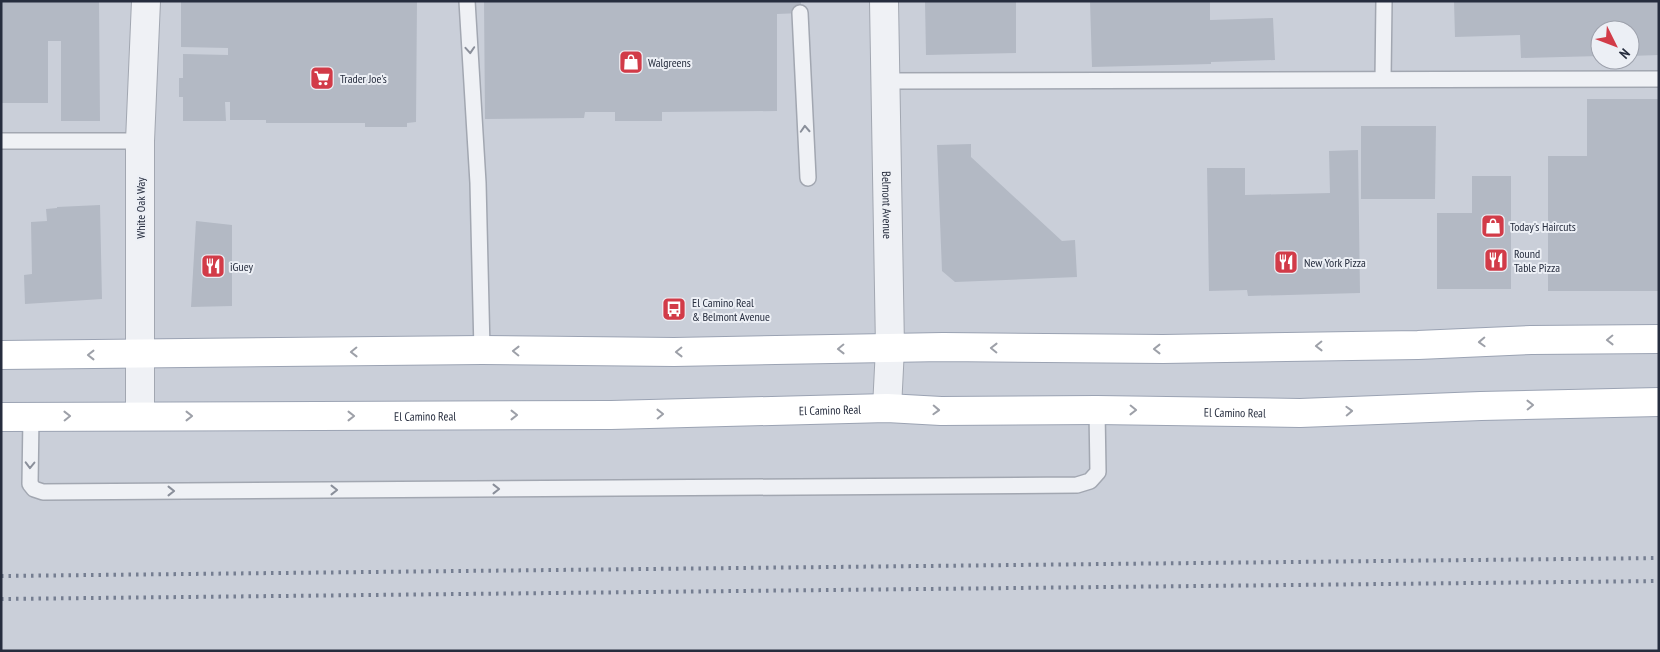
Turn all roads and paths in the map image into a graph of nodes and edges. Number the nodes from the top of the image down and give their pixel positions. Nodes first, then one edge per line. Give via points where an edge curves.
1 (146, 1) edge
2 (467, 1) edge
3 (884, 1) edge
4 (1384, 1) edge
5 (800, 13) dead end
6 (1383, 79) junction
7 (1659, 79) edge
8 (886, 81) junction
9 (140, 141) junction
10 (1, 142) edge
11 (808, 178) dead end
12 (1659, 339) edge
13 (890, 348) junction
14 (482, 350) junction
15 (140, 354) junction
16 (1, 355) edge
17 (1659, 402) edge
18 (887, 408) junction
19 (1097, 410) junction
20 (140, 416) junction
21 (1, 417) edge
22 (31, 417) junction

1 - 9 street, White Oak Way
2 -> 14 lane via 478,183
3 - 8 street, Belmont Avenue
4 - 6 lane
11 -> 5 lane
6 - 7 lane
6 - 8 lane
8 - 13 street, Belmont Avenue
9 - 10 lane
9 - 15 street, White Oak Way
12 -> 13 main road via 1163,350
13 -> 14 main road via 674,352
13 - 18 street, Belmont Avenue
14 -> 15 main road
15 -> 16 main road
15 - 20 street, White Oak Way
19 -> 17 main road, El Camino Real via 1300,413
18 -> 19 main road, El Camino Real
20 -> 18 main road, El Camino Real via 611,415
22 -> 19 lane via 30,484 34,489 53,492 1077,484 1090,481 1098,472
22 -> 20 main road, El Camino Real
21 - 22 main road, El Camino Real

